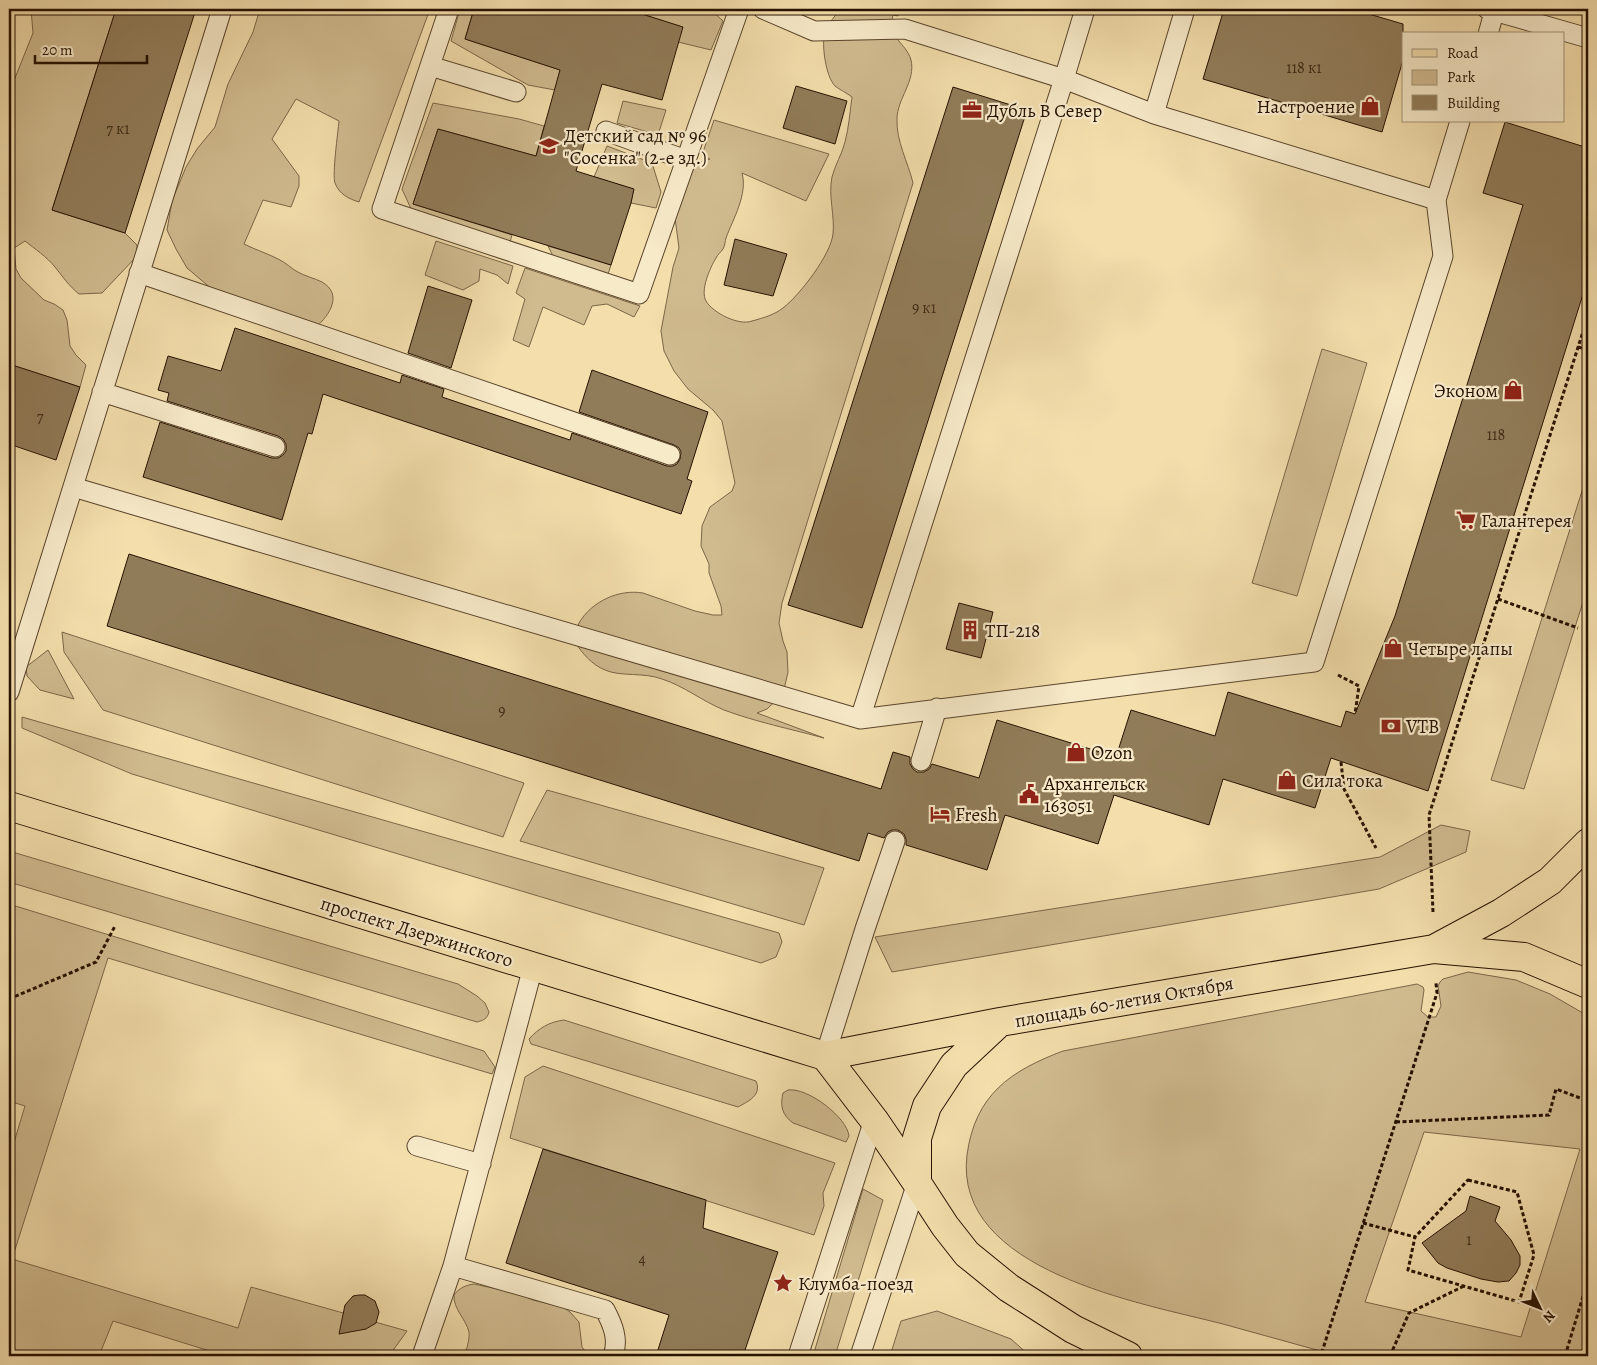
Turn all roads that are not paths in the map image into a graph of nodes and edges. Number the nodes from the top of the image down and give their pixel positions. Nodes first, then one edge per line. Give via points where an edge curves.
1 (222, 9) edge
2 (449, 9) edge
3 (739, 9) edge
4 (763, 9) edge
5 (1085, 9) edge
6 (1185, 9) edge
7 (1492, 10) edge
8 (1488, 32) edge
9 (1588, 38) edge
10 (430, 66) junction
11 (1064, 80) junction
12 (516, 92) dead end
13 (1154, 114) junction
14 (1460, 122) edge
15 (606, 131) dead end
16 (686, 160) junction
17 (1436, 200) junction
18 (139, 273) junction
19 (102, 392) junction
20 (275, 447) dead end
21 (670, 455) dead end
22 (73, 487) junction
23 (9, 692) edge
24 (937, 708) junction
25 (860, 719) junction
26 (921, 760) dead end
27 (9, 806) edge
28 (895, 841) dead end
29 (1588, 843) edge
30 (1434, 949) junction
31 (534, 967) junction
32 (1588, 984) edge
33 (1000, 1022) junction
34 (825, 1056) junction
35 (874, 1120) junction
36 (417, 1146) dead end
37 (481, 1164) junction
38 (917, 1183) junction
39 (453, 1266) junction
40 (422, 1356) edge
41 (613, 1356) edge
42 (798, 1356) edge
43 (860, 1356) edge
44 (1128, 1356) edge

1 - 18 lane
2 - 10 lane
3 - 16 lane
4 - 11 lane via 814,31 905,29
5 - 11 lane
6 - 13 lane
7 - 8 lane
7 - 9 lane
10 - 12 lane
10 - 16 lane via 382,209 639,294
11 - 13 lane
11 - 25 lane
13 - 17 lane
14 - 17 lane
15 - 16 lane
17 - 24 lane via 1443,256 1314,662
18 - 19 lane
18 - 21 lane
19 - 20 lane
19 - 22 lane
22 - 23 lane
22 - 25 lane
24 - 25 lane
24 - 26 lane
27 - 31 main road, проспект Дзержинского
28 - 34 lane
29 - 30 main road via 1550,881 1501,913
30 - 32 main road, площадь 60-летия Октября via 1524,957
30 - 33 main road, площадь 60-летия Октября
31 - 34 main road, проспект Дзержинского
31 - 37 lane
33 - 34 main road
33 - 38 main road, площадь 60-летия Октября via 954,1064 927,1106 917,1138
34 - 35 main road
35 - 38 main road
35 - 42 lane
36 - 37 lane
37 - 39 lane
38 - 43 lane
38 - 44 main road via 945,1226 974,1260 1009,1288 1073,1329
39 - 40 lane
39 - 41 lane via 605,1310 617,1346

